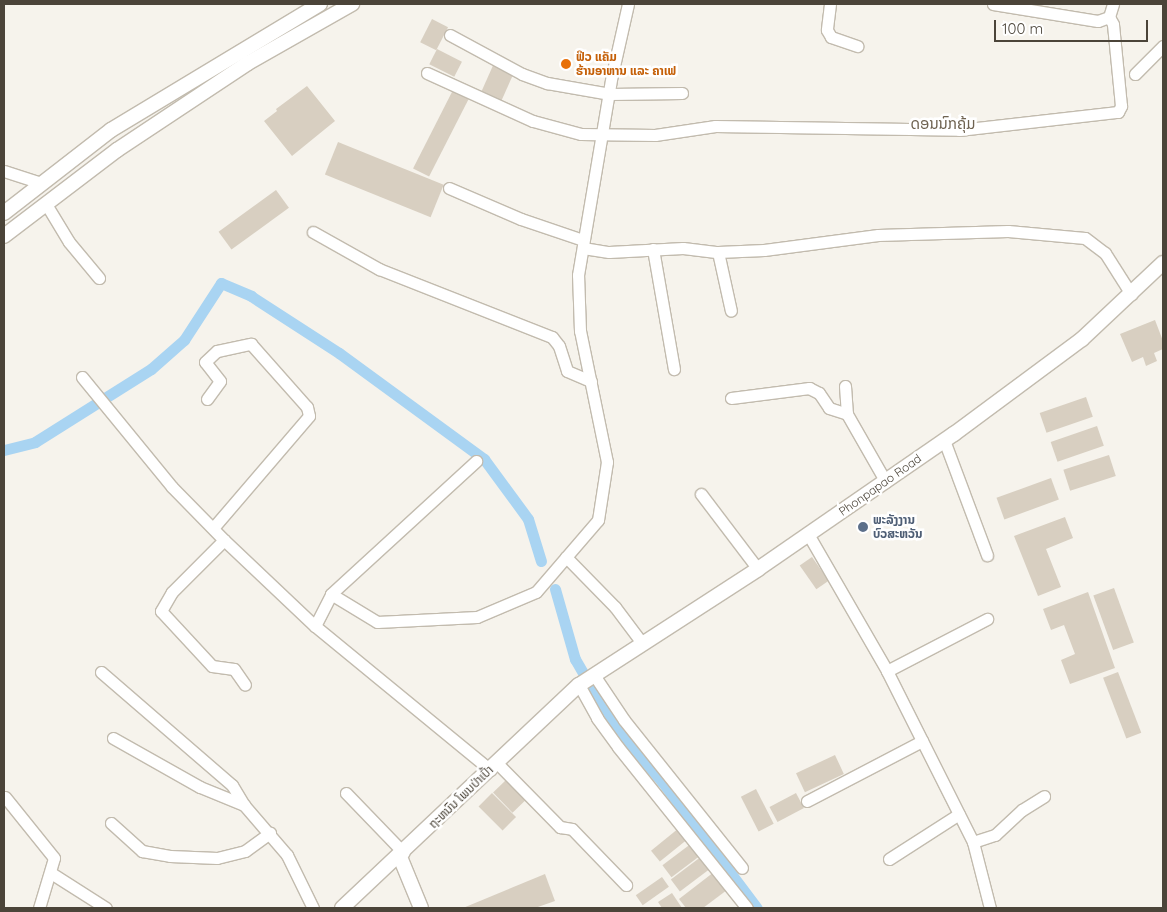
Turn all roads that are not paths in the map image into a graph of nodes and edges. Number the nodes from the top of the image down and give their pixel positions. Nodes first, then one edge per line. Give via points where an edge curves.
1 (320, 4) edge
2 (352, 4) edge
3 (628, 4) edge
4 (830, 4) edge
5 (993, 4) edge
6 (1113, 4) edge
7 (1109, 17) junction
8 (450, 34) dead end
9 (857, 46) dead end
10 (1163, 46) edge
11 (427, 73) dead end
12 (1135, 74) dead end
13 (682, 93) dead end
14 (610, 94) junction
15 (601, 134) junction
16 (4, 171) edge
17 (41, 184) junction
18 (449, 188) dead end
19 (46, 204) junction
20 (4, 213) edge
21 (313, 232) dead end
22 (4, 236) edge
23 (583, 244) junction
24 (653, 249) junction
25 (718, 252) junction
26 (1163, 263) edge
27 (99, 278) dead end
28 (1131, 294) junction
29 (731, 311) dead end
30 (674, 369) dead end
31 (82, 377) dead end
32 (591, 381) junction
33 (845, 386) dead end
34 (731, 398) dead end
35 (207, 399) dead end
36 (847, 414) junction
37 (944, 440) junction
38 (476, 461) dead end
39 (886, 482) junction
40 (701, 494) dead end
41 (214, 527) junction
42 (808, 534) junction
43 (224, 540) junction
44 (987, 555) dead end
45 (566, 557) junction
46 (758, 569) junction
47 (331, 594) junction
48 (987, 620) dead end
49 (315, 626) junction
50 (642, 643) junction
51 (887, 671) junction
52 (101, 672) dead end
53 (593, 676) junction
54 (246, 684) dead end
55 (579, 685) junction
56 (113, 738) dead end
57 (922, 742) junction
58 (493, 767) junction
59 (346, 793) dead end
60 (1044, 796) dead end
61 (5, 797) edge
62 (807, 801) dead end
63 (244, 805) junction
64 (959, 814) junction
65 (111, 823) dead end
66 (270, 833) junction
67 (973, 842) junction
68 (402, 855) junction
69 (889, 859) dead end
70 (742, 868) dead end
71 (51, 873) junction
72 (626, 885) dead end
73 (38, 908) edge
74 (106, 908) edge
75 (313, 908) edge
76 (342, 908) edge
77 (421, 908) edge
78 (747, 908) edge
79 (990, 908) edge

1 - 17 street via 111,130
2 - 19 street via 248,63 117,150
3 - 14 street
4 - 9 street via 828,30 831,37
5 - 7 street via 1098,21
6 - 7 street
7 - 15 street via 1113,24 1121,106 1118,112 959,130 715,126 655,135
8 - 14 street via 546,84
10 - 12 street
11 - 15 street via 533,122 581,134
13 - 14 street
14 - 15 street
15 - 23 street
16 - 17 street
17 - 20 street
18 - 23 street
19 - 22 street
19 - 27 street via 69,242
21 - 32 street via 379,269 552,337 559,346 568,371
23 - 24 street via 609,252
23 - 32 street via 578,275 580,330
24 - 25 street
24 - 30 street
25 - 28 street via 764,250 878,235 1008,231 1085,238 1105,253
25 - 29 street
26 - 28 street, Phonpapao Road
28 - 37 street, Phonpapao Road via 1082,339
31 - 41 street via 172,487
32 - 45 street via 607,462 598,520
33 - 36 street
34 - 36 street via 809,388 819,393 829,408
35 - 41 street via 220,381 205,362 217,351 251,344 307,408 309,416
36 - 39 street
37 - 39 street, Phonpapao Road
37 - 44 street
38 - 47 street
39 - 42 street, Phonpapao Road
40 - 46 street
41 - 43 street
42 - 46 street, Phonpapao Road
42 - 51 street
43 - 49 street
43 - 54 street via 172,592 161,611 212,666 234,669
45 - 47 street via 536,592 477,617 376,622
45 - 50 street via 615,607
46 - 50 street, Phonpapao Road
47 - 49 street
48 - 51 street
49 - 58 street
50 - 53 street, Phonpapao Road
51 - 57 street
52 - 63 street via 212,766 232,785
53 - 55 street, Phonpapao Road
53 - 70 street
55 - 58 street, ຖະຫນົນ ໂພນປ່າເປົ້າ
55 - 78 street via 618,747
56 - 63 street via 200,787
57 - 62 street
57 - 64 street
58 - 68 street, ຖະຫນົນ ໂພນປ່າເປົ້າ
58 - 72 street via 560,827 572,829
59 - 68 street
60 - 67 street via 1022,810 995,835
61 - 71 street via 54,858
63 - 66 street
64 - 67 street
64 - 69 street
65 - 66 street via 142,851 170,856 217,858 245,851
66 - 75 street via 287,856
67 - 79 street
68 - 76 street, ຖະຫນົນ ໂພນປ່າເປົ້າ
68 - 77 street
71 - 73 street
71 - 74 street

